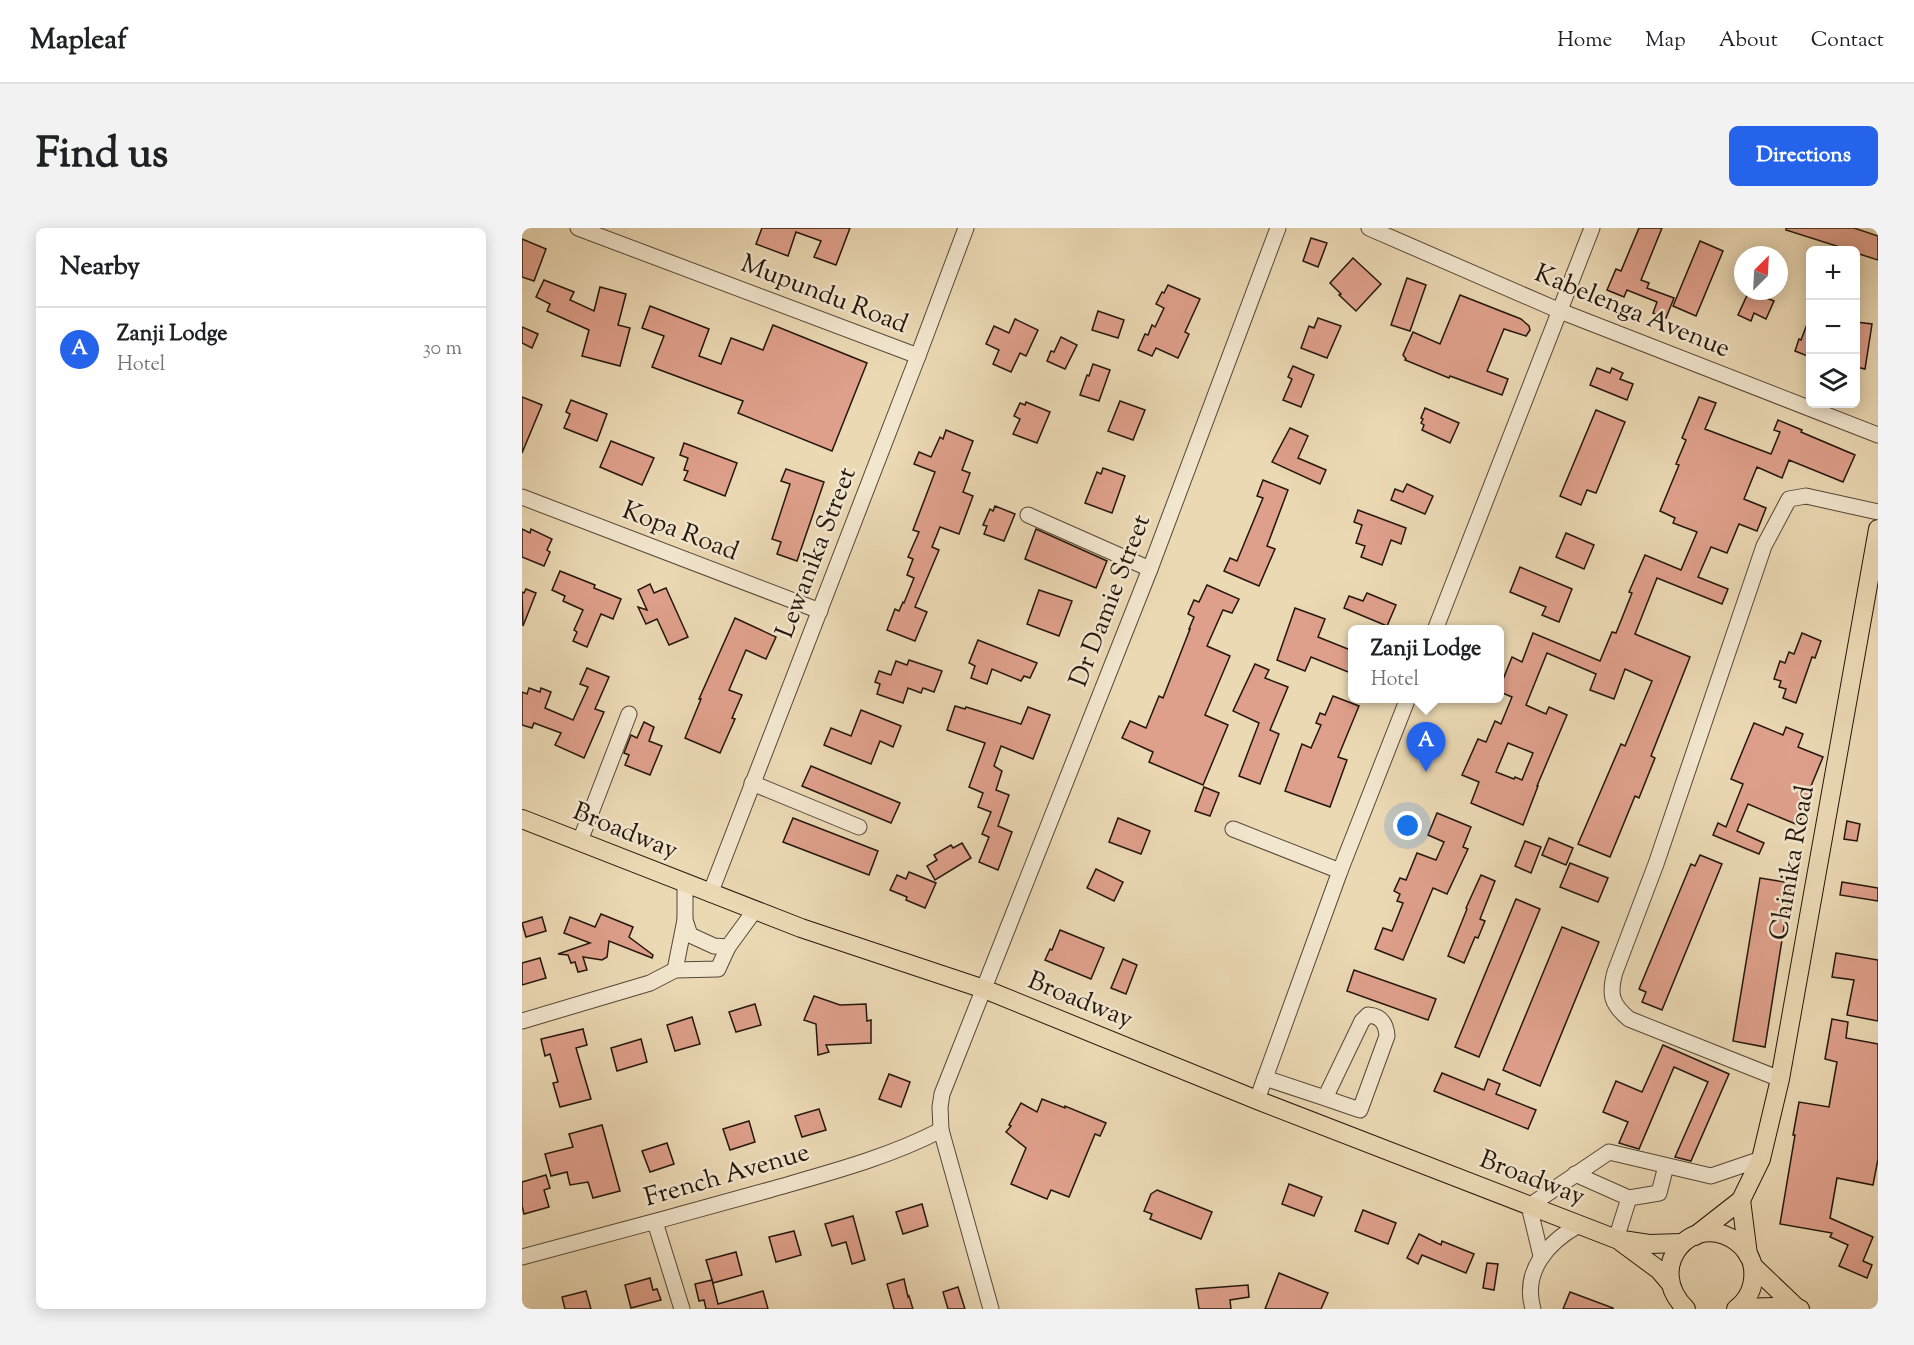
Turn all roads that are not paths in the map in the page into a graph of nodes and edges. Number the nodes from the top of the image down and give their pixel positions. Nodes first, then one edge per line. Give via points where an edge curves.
1 (578, 228) edge
2 (966, 228) edge
3 (1278, 228) edge
4 (1370, 228) edge
5 (1592, 228) edge
6 (1560, 311) junction
7 (918, 356) junction
8 (1878, 435) edge
9 (523, 499) edge
10 (1878, 512) edge
11 (1028, 515) dead end
12 (1878, 529) edge
13 (1150, 569) junction
14 (820, 611) junction
15 (1437, 625) edge
16 (1406, 703) edge
17 (629, 714) dead end
18 (752, 783) junction
19 (522, 819) edge
20 (859, 826) dead end
21 (1233, 829) dead end
22 (580, 841) junction
23 (1340, 871) junction
24 (685, 884) junction
25 (710, 894) junction
26 (755, 910) junction
27 (685, 920) junction
28 (728, 947) junction
29 (675, 970) junction
30 (984, 989) junction
31 (522, 1021) edge
32 (1265, 1078) junction
33 (1780, 1079) junction
34 (1324, 1098) junction
35 (1257, 1100) junction
36 (941, 1130) junction
37 (1761, 1159) junction
38 (1666, 1166) junction
39 (1575, 1174) junction
40 (1629, 1198) junction
41 (1741, 1200) junction
42 (1529, 1206) junction
43 (656, 1222) junction
44 (1579, 1225) junction
45 (1616, 1239) junction
46 (1688, 1239) junction
47 (1541, 1256) junction
48 (522, 1257) edge
49 (1751, 1261) junction
50 (1677, 1300) edge
51 (1737, 1308) edge
52 (682, 1309) edge
53 (991, 1309) edge
54 (1533, 1309) edge
55 (1798, 1309) edge

1 - 7 street, Mupundu Road
2 - 7 street, Lewanika Street
3 - 13 street, Dr Damie Street
4 - 6 street, Kabelenga Avenue
5 - 6 street
6 - 8 street, Kabelenga Avenue
6 - 15 street
7 - 14 street, Lewanika Street
9 - 14 street, Kopa Road
10 - 33 street via 1806,496 1789,499 1778,518 1764,546 1611,986 1612,999 1629,1018
11 - 13 street
12 - 33 main road, Chinika Road
13 - 30 street, Dr Damie Street
14 - 18 street, Lewanika Street
16 - 23 street
17 - 22 street
18 - 20 street
18 - 25 street, Lewanika Street
19 - 22 main road, Broadway
21 - 23 street
22 - 24 main road, Broadway
23 - 32 street
24 - 25 main road, Broadway
24 - 27 street
25 - 26 main road, Broadway
26 - 28 street
26 - 30 main road, Broadway
27 - 28 street via 690,935 714,946
27 - 29 street
28 - 29 street via 718,969
29 - 31 street via 650,983
30 - 35 main road, Broadway
30 - 36 street, Dr Damie Street via 942,1094
32 - 34 street
32 - 35 street
33 - 37 main road, Chinika Road
34 - 34 street via 1362,1021 1368,1015 1377,1016 1386,1025 1387,1036 1360,1110
35 - 42 main road, Broadway
36 - 43 street, French Avenue via 856,1165
36 - 53 street, Dr Damie Street
37 - 38 street via 1711,1176
37 - 41 main road, Chinika Road
38 - 39 street via 1609,1152
38 - 40 street via 1659,1193
39 - 40 street
39 - 42 street
40 - 45 street
41 - 46 main road
41 - 49 main road
42 - 44 main road, Broadway
42 - 47 street
43 - 48 street, French Avenue
43 - 52 street
44 - 45 main road, Broadway
44 - 47 street via 1559,1237
45 - 46 main road via 1649,1244
45 - 50 main road via 1659,1270
46 - 49 main road via 1707,1233 1725,1235 1741,1245
46 - 50 main road via 1674,1253 1669,1265 1668,1278
47 - 54 street via 1529,1290
49 - 51 main road via 1753,1282 1748,1296
49 - 55 main road
51 - 55 main road

